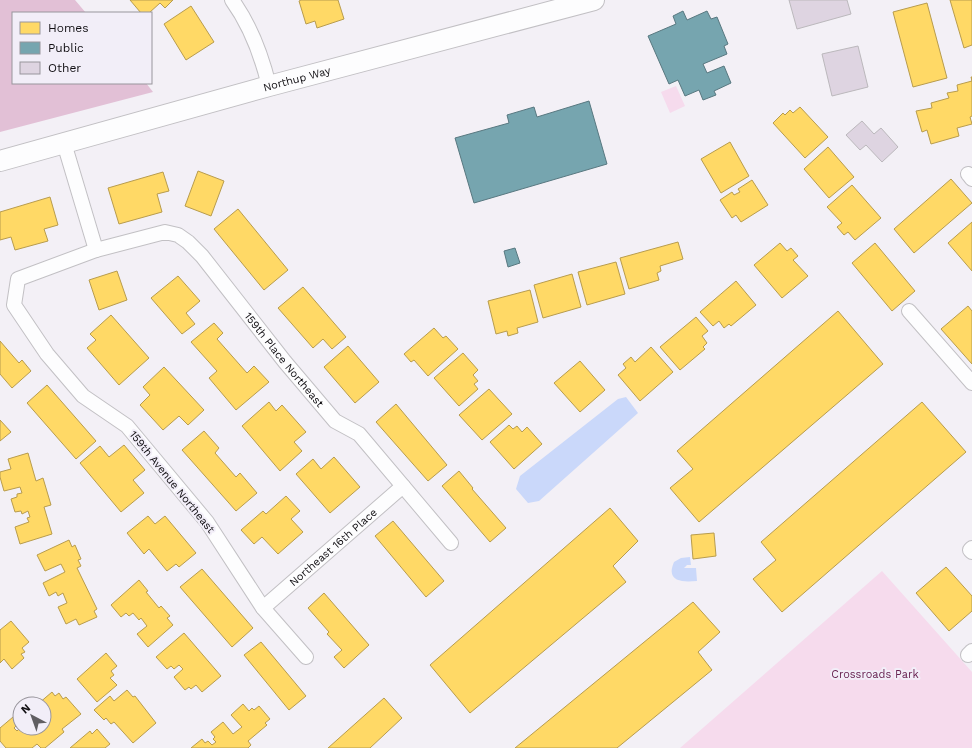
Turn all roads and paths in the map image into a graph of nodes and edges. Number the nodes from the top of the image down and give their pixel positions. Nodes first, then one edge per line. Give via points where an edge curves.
1 (232, 0) edge
2 (594, 0) edge
3 (569, 3) edge
4 (269, 86) junction
5 (64, 143) junction
6 (0, 161) edge
7 (96, 250) junction
8 (909, 311) dead end
9 (972, 383) edge
10 (402, 486) junction
11 (451, 542) dead end
12 (972, 548) edge
13 (972, 552) edge
14 (263, 608) junction
15 (306, 657) dead end

1 - 4 street via 248,29 265,69
2 - 3 street, Northup Way
3 - 4 street, Northup Way
4 - 5 street, Northup Way
5 - 6 street, Northup Way
5 - 7 street
7 - 10 street, 159th Place Northeast via 165,232 178,235 188,242 335,421 359,434
7 - 14 street, 159th Avenue Northeast via 18,279 14,305 47,354 83,396 127,426 207,522
8 - 9 street
10 - 11 street, 159th Place Northeast
10 - 14 street, Northeast 16th Place
12 - 13 street
14 - 15 street, 159th Avenue Northeast

